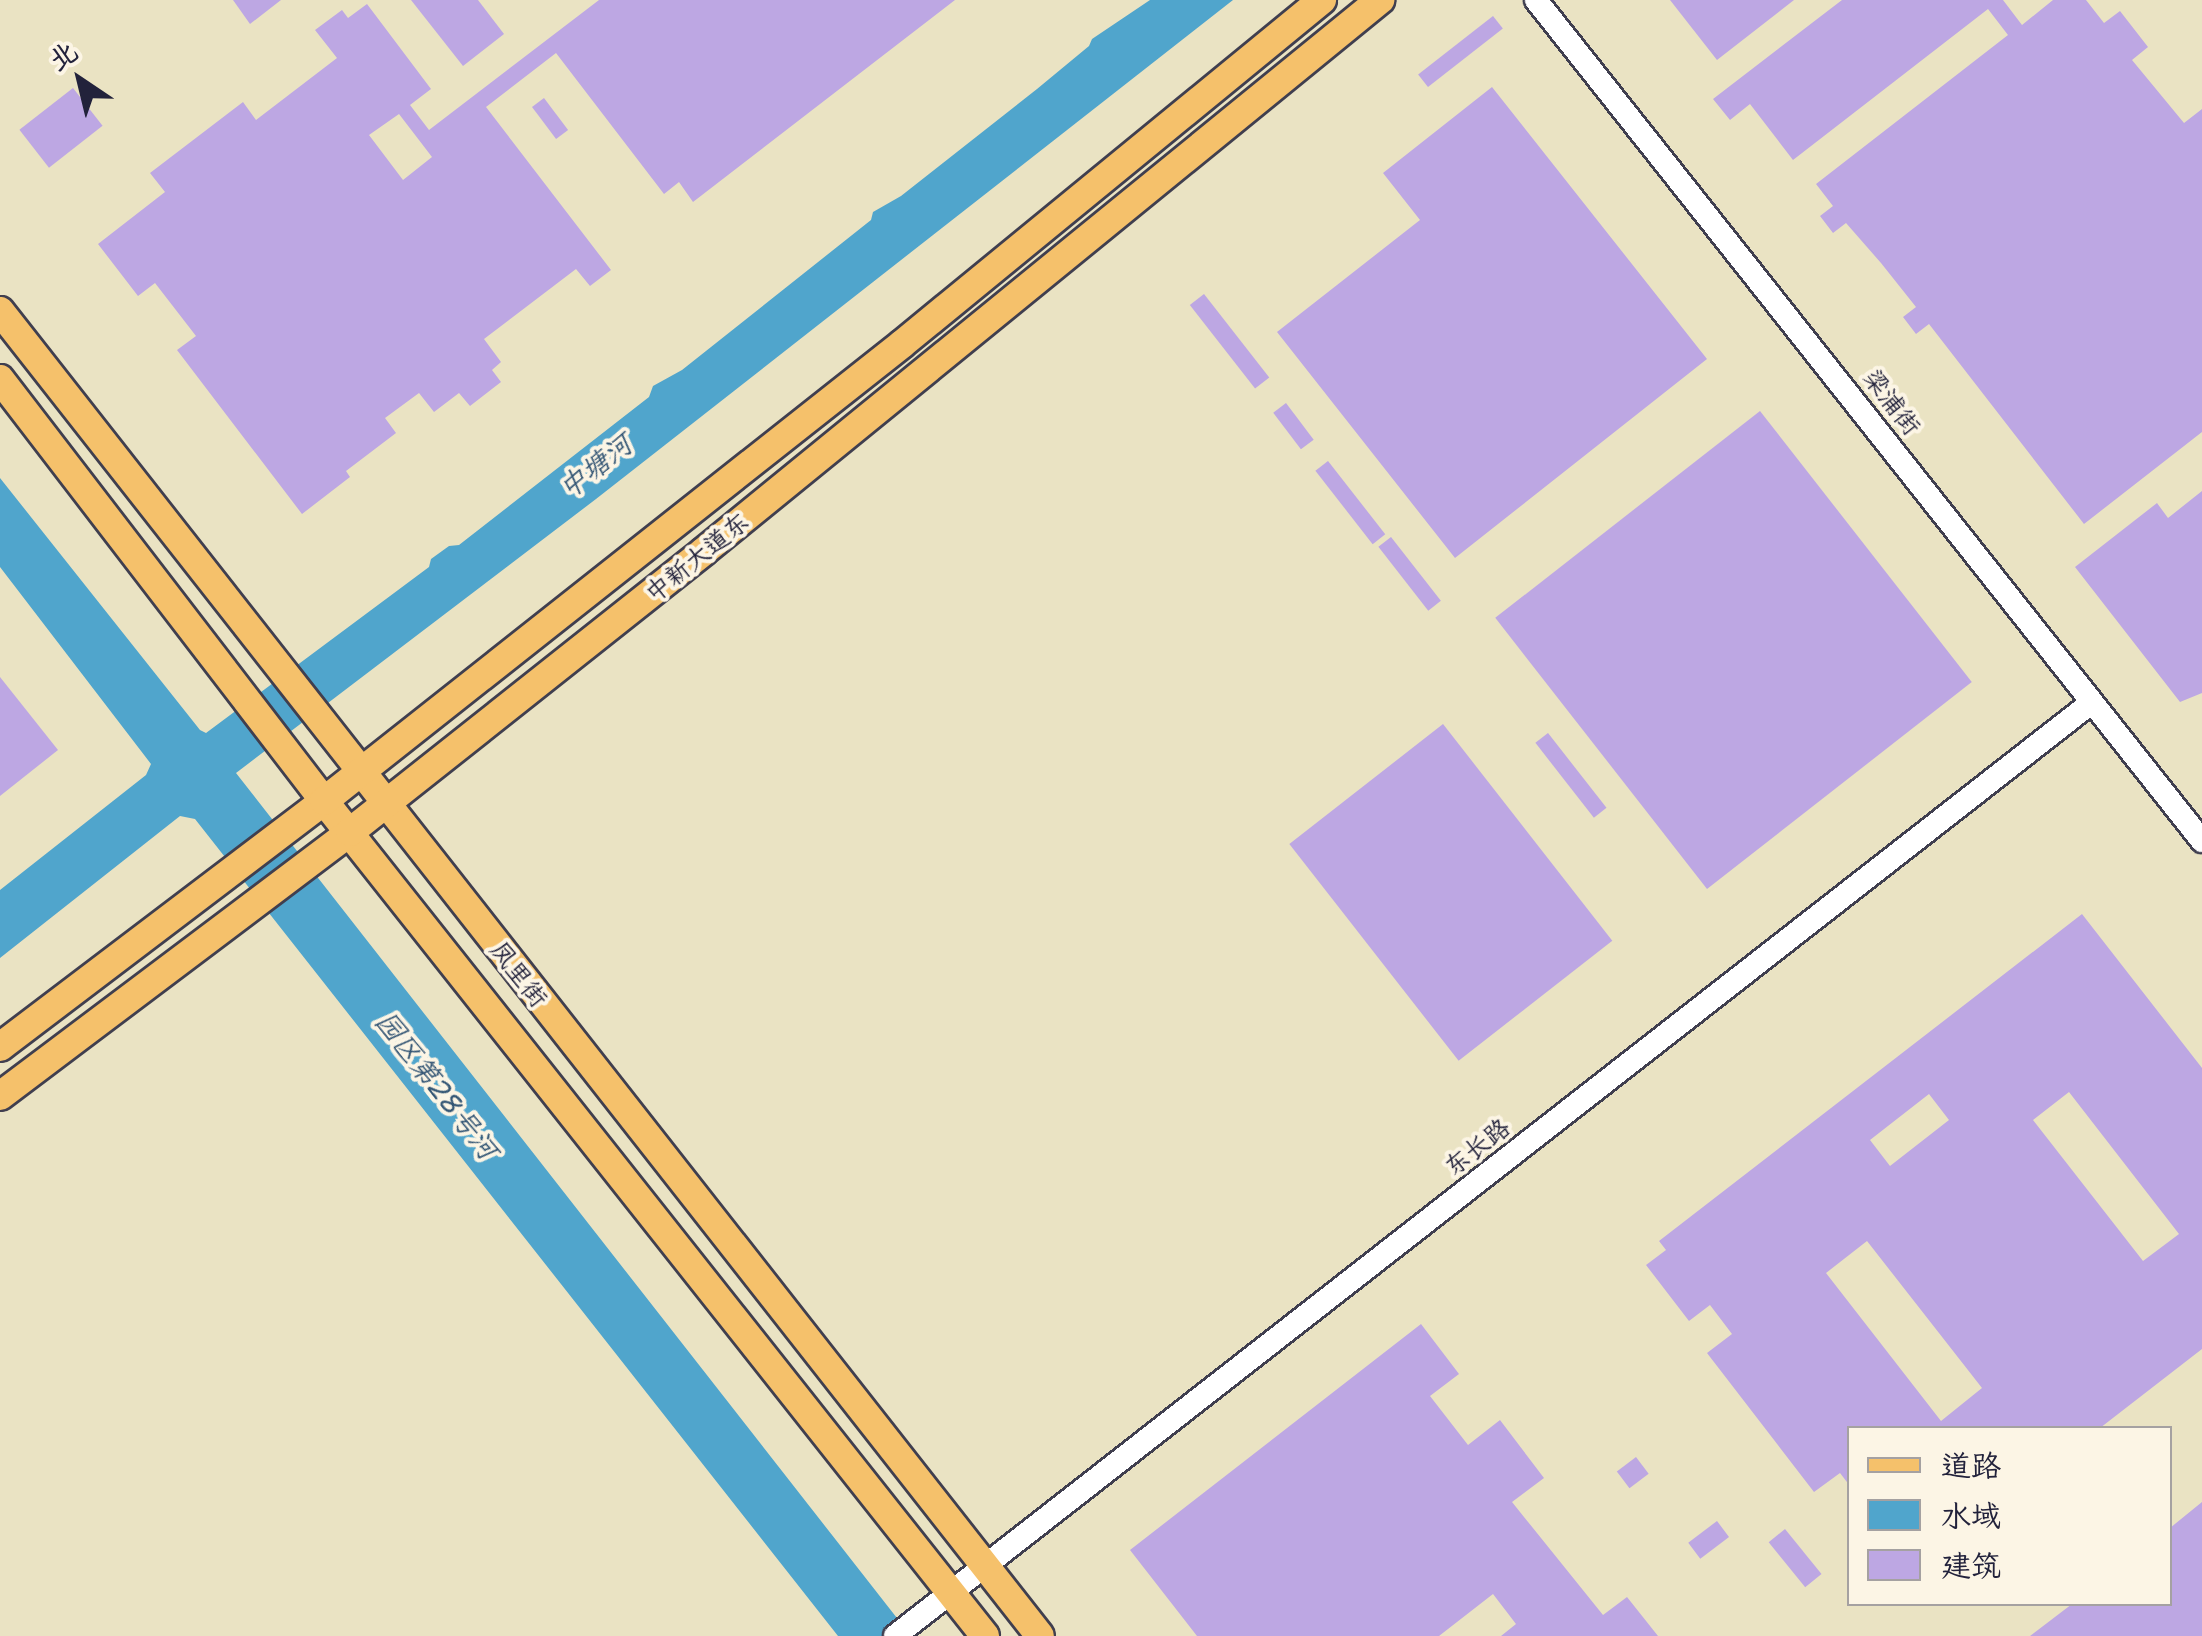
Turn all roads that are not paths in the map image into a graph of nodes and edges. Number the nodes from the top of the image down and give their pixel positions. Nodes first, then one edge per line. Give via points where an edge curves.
1 (1322, 0) edge
2 (1380, 0) edge
3 (1536, 0) edge
4 (0, 311) edge
5 (0, 380) edge
6 (2092, 702) junction
7 (361, 770) junction
8 (324, 801) junction
9 (385, 804) junction
10 (350, 832) junction
11 (2202, 841) edge
12 (0, 1047) edge
13 (0, 1096) edge
14 (985, 1566) junction
15 (951, 1593) junction
16 (903, 1630) edge
17 (985, 1636) edge
18 (1040, 1636) edge

1 - 7 main road, 中新大道东 via 902,344
2 - 9 main road, 中新大道东
3 - 6 street, 梁浦街
4 - 7 main road, 凤里街
5 - 8 main road, 凤里街
6 - 11 street, 梁浦街
6 - 14 street, 东长路
7 - 8 main road, 中新大道东
7 - 9 main road, 凤里街
8 - 10 main road, 凤里街
8 - 12 main road, 中新大道东
9 - 10 main road, 中新大道东
9 - 14 main road, 凤里街
10 - 13 main road, 中新大道东
10 - 15 main road, 凤里街
14 - 15 street, 东长路
14 - 18 main road, 凤里街
15 - 16 street, 东长路
15 - 17 main road, 凤里街

